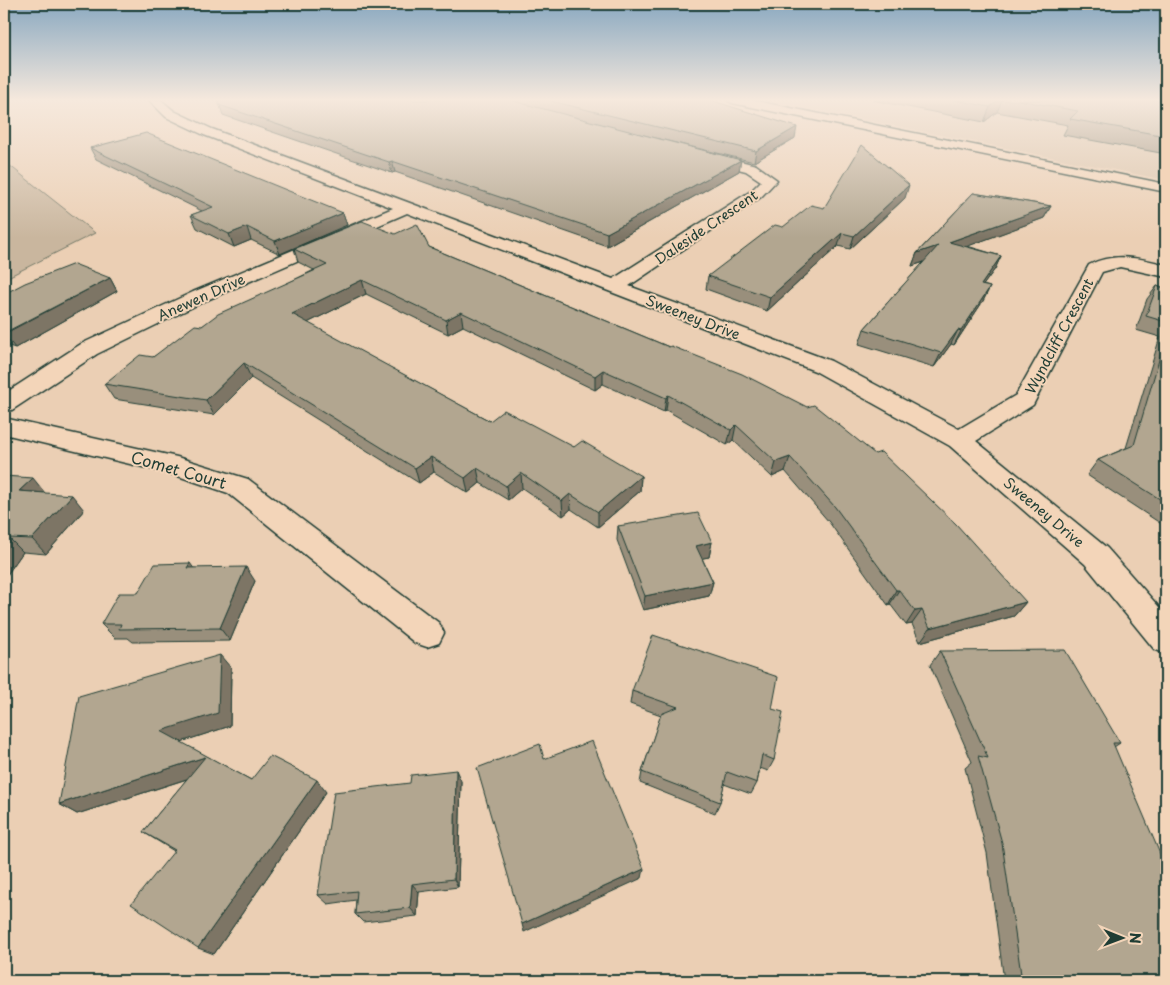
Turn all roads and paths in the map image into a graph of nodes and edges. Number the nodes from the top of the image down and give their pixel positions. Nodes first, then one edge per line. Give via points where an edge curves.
1 (245, 146) edge
2 (959, 146) edge
3 (694, 153) edge
4 (1166, 188) edge
5 (409, 207) junction
6 (1166, 271) edge
7 (614, 287) junction
8 (4, 405) edge
9 (4, 426) edge
10 (959, 440) junction
11 (427, 633) dead end
12 (1166, 639) edge

1 - 5 street, Sweeney Drive
2 - 4 street
3 - 7 street, Daleside Crescent via 752,168 770,180 756,194
5 - 7 street, Sweeney Drive
5 - 8 street, Anewen Drive via 200,296 89,349
6 - 10 street, Wyndcliff Crescent via 1135,263 1104,263 1095,269 1025,400
7 - 10 street, Sweeney Drive via 823,366
9 - 11 street, Comet Court via 177,466 238,486
10 - 12 street, Sweeney Drive via 1096,556

